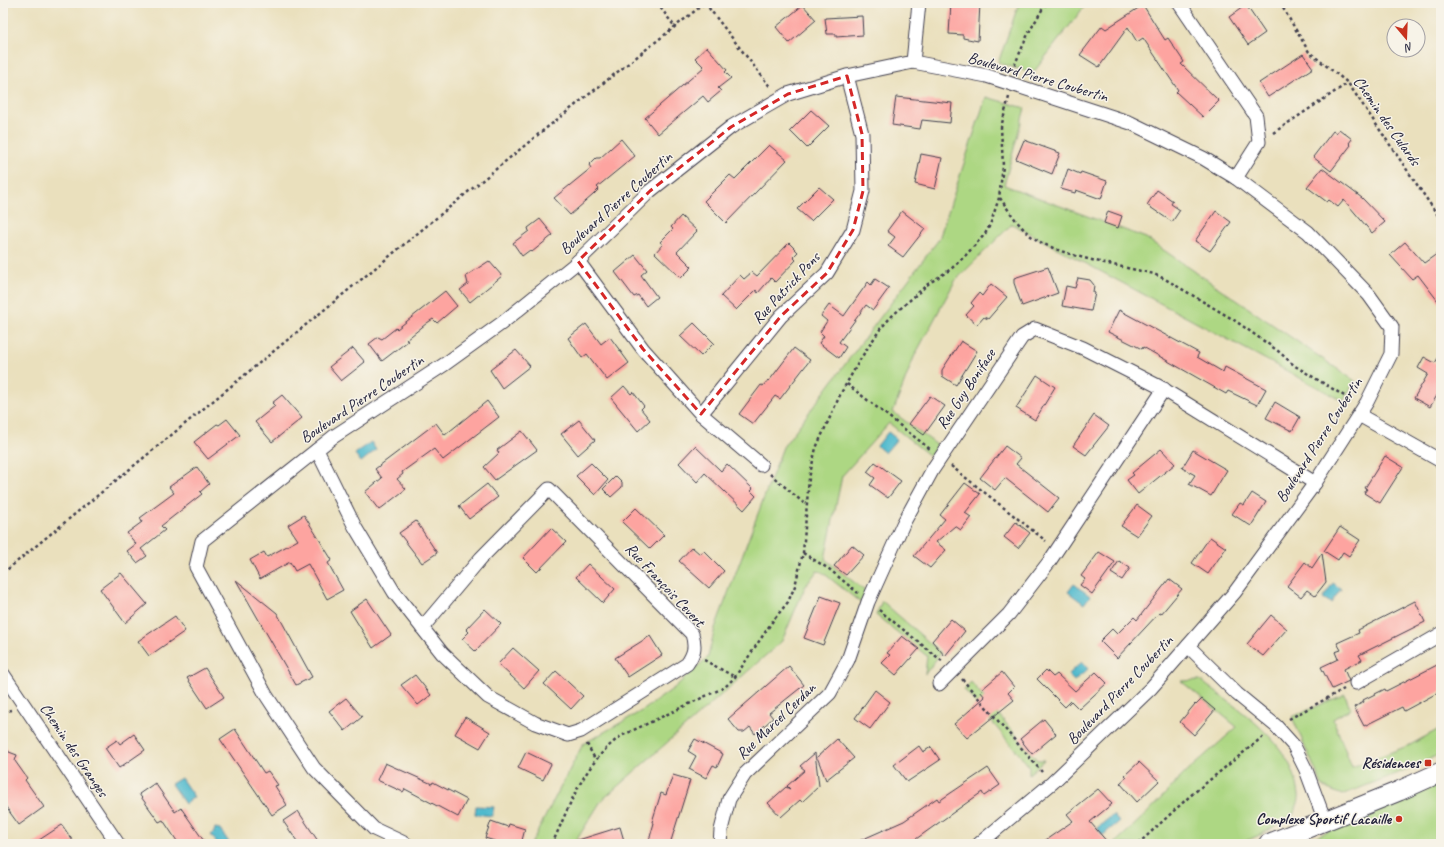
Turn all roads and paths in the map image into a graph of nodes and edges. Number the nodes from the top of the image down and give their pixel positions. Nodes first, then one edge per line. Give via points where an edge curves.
1 (657, 3) edge
2 (705, 3) edge
3 (919, 3) edge
4 (1179, 3) edge
5 (1280, 3) edge
6 (675, 27) junction
7 (913, 62) junction
8 (847, 76) junction
9 (1348, 83) junction
10 (780, 99) junction
11 (1259, 142) junction
12 (1236, 178) junction
13 (1441, 220) edge
14 (578, 261) junction
15 (1164, 390) junction
16 (1361, 411) junction
17 (701, 414) junction
18 (317, 450) junction
19 (1441, 461) edge
20 (761, 465) joint
21 (1315, 483) junction
22 (806, 505) junction
23 (803, 553) junction
24 (3, 573) edge
25 (868, 602) junction
26 (422, 628) junction
27 (1441, 634) edge
28 (1188, 646) junction
29 (694, 654) junction
30 (953, 670) junction
31 (3, 674) edge
32 (735, 677) junction
33 (1356, 683) joint
34 (939, 684) dead end
35 (1276, 726) junction
36 (1441, 772) edge
37 (1052, 783) junction
38 (1325, 820) junction
39 (118, 844) edge
40 (406, 844) edge
41 (552, 844) edge
42 (720, 844) edge
43 (979, 844) edge
44 (1138, 844) edge
45 (1268, 844) edge

1 - 6 path
2 - 6 path
2 - 10 path
3 - 7 street
4 - 11 street via 1256,116
5 - 9 path, Chemin des Culards via 1309,52
6 - 24 path via 540,133
7 - 8 street, Boulevard Pierre Coubertin
7 - 12 street, Boulevard Pierre Coubertin via 987,76 1131,123 1203,158
8 - 10 street, Boulevard Pierre Coubertin via 788,94
8 - 17 street, Rue Patrick Pons via 862,134 863,191 853,230 827,273 781,316
9 - 11 path
9 - 13 path, Chemin des Culards
10 - 14 street, Boulevard Pierre Coubertin via 731,127 650,191
11 - 12 street
12 - 16 street, Boulevard Pierre Coubertin via 1308,232 1369,295 1392,327 1391,354
14 - 17 street via 643,349
14 - 18 street, Boulevard Pierre Coubertin via 502,323
15 - 21 street, Rue Guy Boniface
15 - 25 street, Rue Guy Boniface via 1083,348 1035,329 1022,336 933,469 903,524
15 - 30 street via 1049,562 1009,614
16 - 19 street
16 - 21 street, Boulevard Pierre Coubertin
16 - 22 path via 1234,320 1165,279 1070,253 1032,236 999,198 985,234 951,269 928,284 892,316 861,358 841,393 816,448
17 - 20 street
18 - 26 street, Rue François Cevert via 355,527 394,592
18 - 40 street, Boulevard Pierre Coubertin via 202,541 196,567 266,696 314,768 374,829
20 - 22 path
21 - 28 street, Boulevard Pierre Coubertin via 1235,592
22 - 23 path
23 - 25 path via 829,569
23 - 32 path via 795,586 788,602
25 - 30 path
25 - 42 street, Rue Marcel Cerdan via 848,660 830,693 745,774 729,799
26 - 29 street, Rue François Cevert via 442,654 488,697 535,723 568,735 581,731 611,714 687,664
26 - 29 street, Rue François Cevert via 480,558 549,489 692,634 695,642
27 - 33 street
28 - 35 street via 1237,694
28 - 37 street, Boulevard Pierre Coubertin via 1151,688
29 - 32 path
30 - 34 street
30 - 37 path
31 - 39 street, Chemin des Granges
32 - 41 path via 725,687 621,736 606,747 582,777
33 - 35 path
35 - 38 street via 1294,746
35 - 44 path via 1190,796
36 - 38 street
37 - 43 street, Boulevard Pierre Coubertin
38 - 45 street

